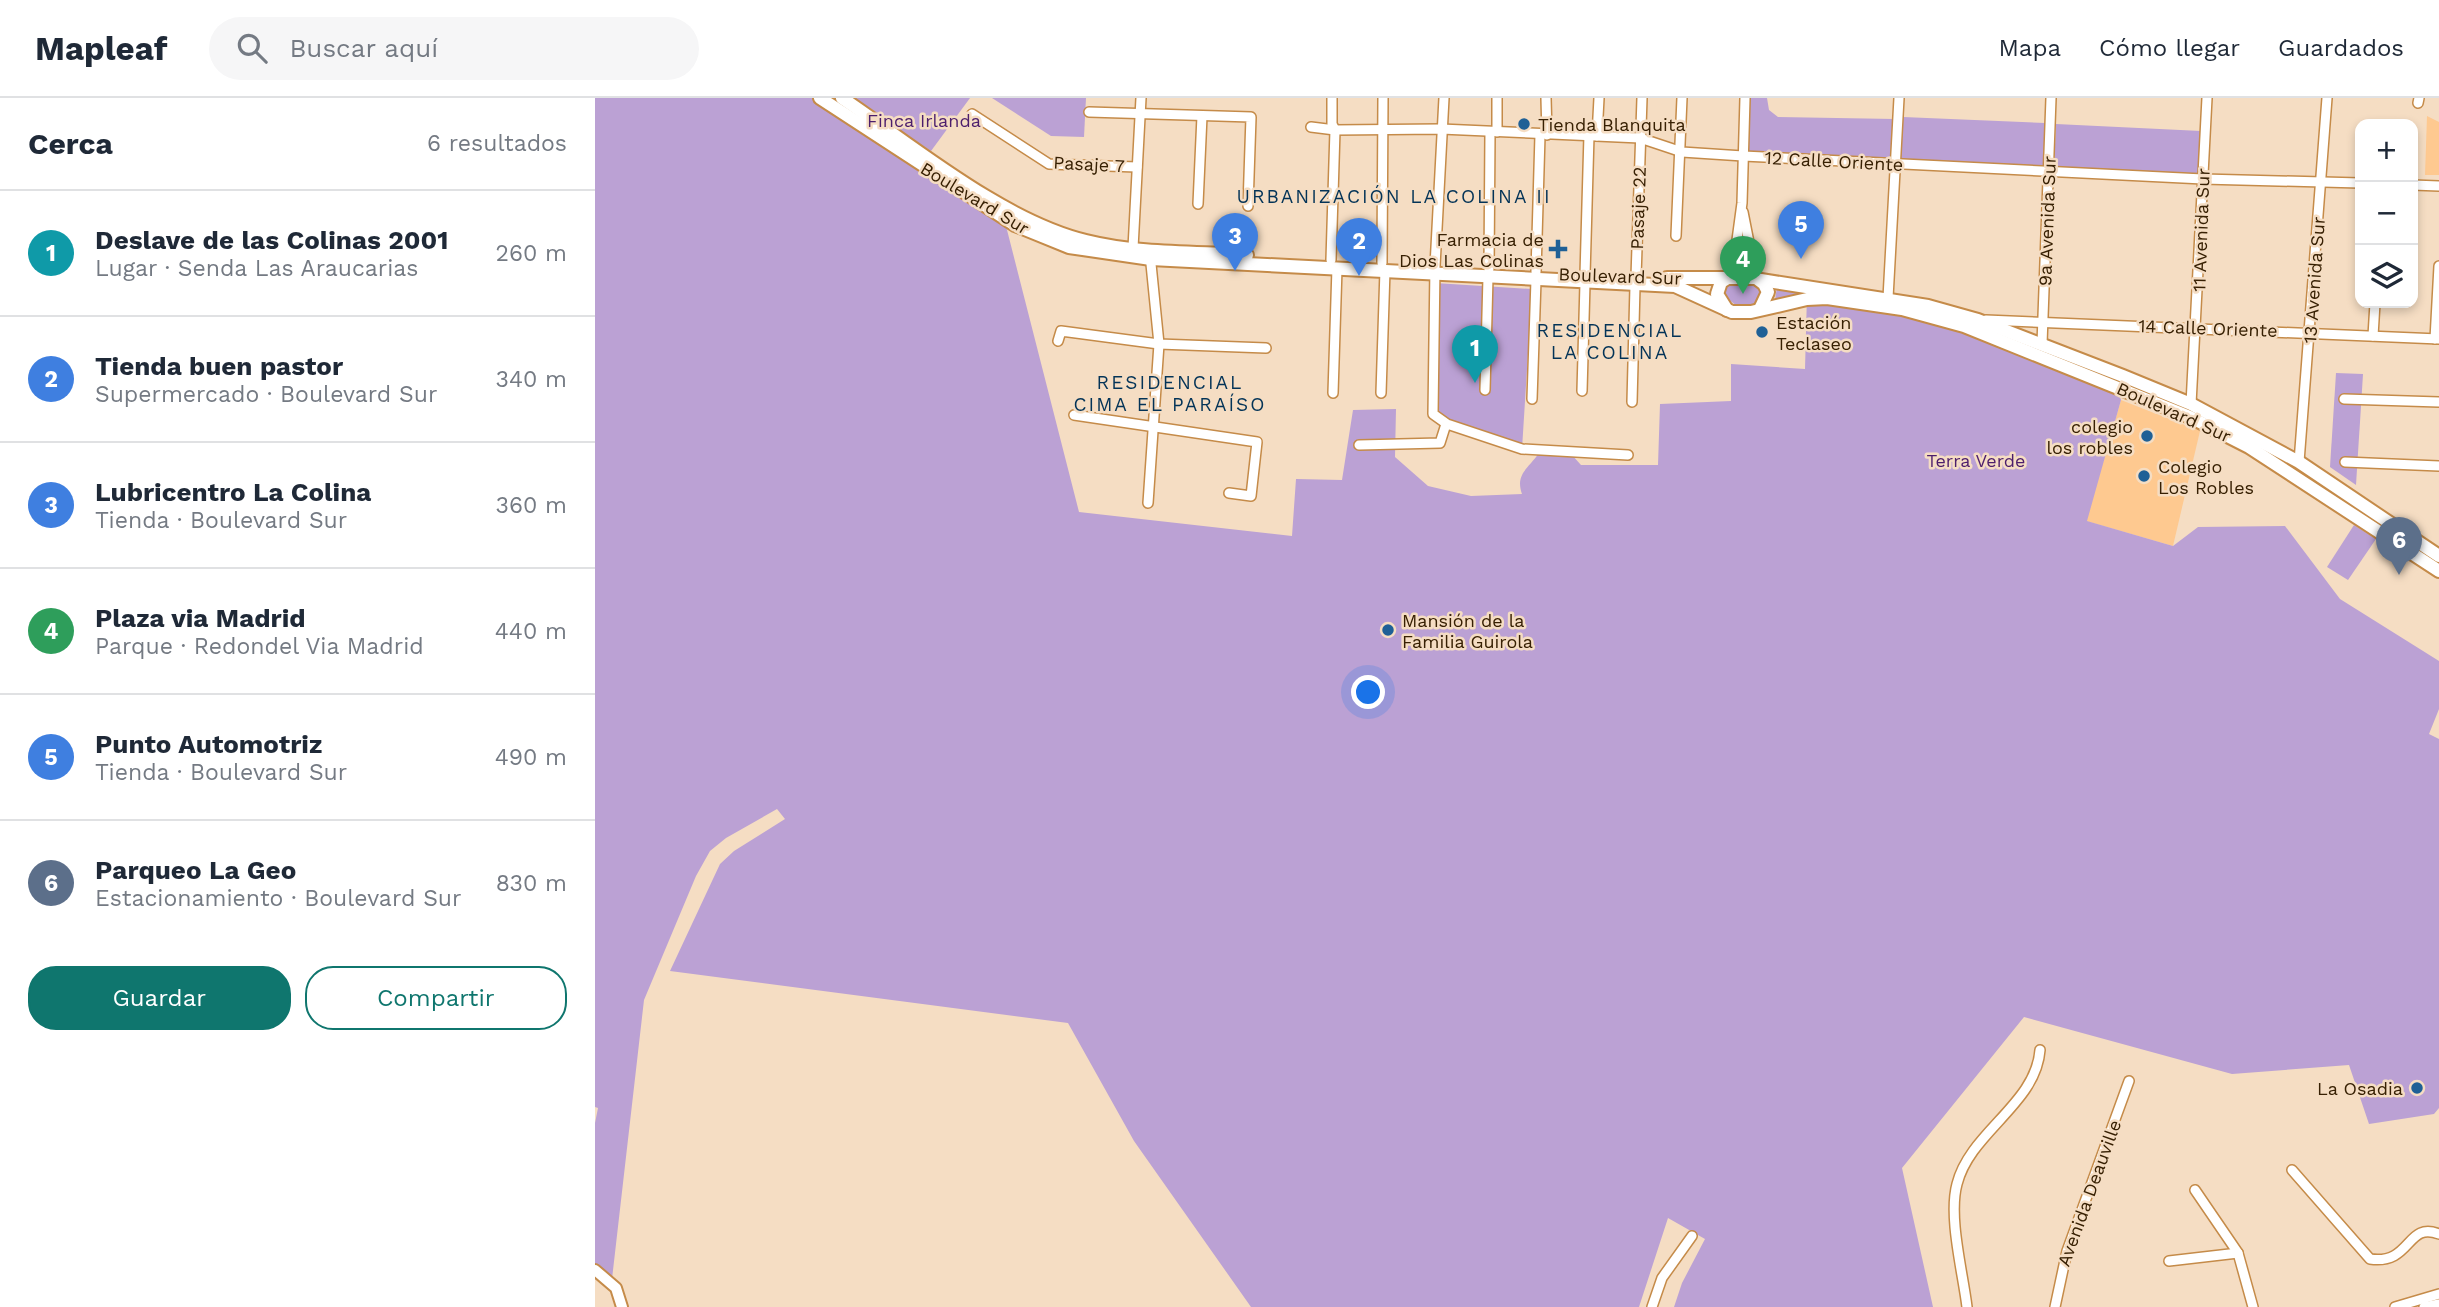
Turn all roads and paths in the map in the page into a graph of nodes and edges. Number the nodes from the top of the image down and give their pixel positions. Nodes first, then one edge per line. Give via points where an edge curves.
1 (820, 98) edge
2 (842, 98) edge
3 (1141, 98) edge
4 (1332, 98) edge
5 (1383, 98) edge
6 (1444, 98) edge
7 (1497, 98) edge
8 (1546, 98) edge
9 (1599, 98) edge
10 (1642, 98) edge
11 (1682, 98) edge
12 (1745, 98) edge
13 (1899, 98) edge
14 (2052, 98) edge
15 (2207, 98) edge
16 (2327, 98) edge
17 (1089, 112) dead end
18 (1139, 113) junction
19 (972, 114) dead end
20 (1202, 116) junction
21 (1311, 127) dead end
22 (1335, 130) junction
23 (1382, 130) junction
24 (1441, 130) junction
25 (1493, 132) junction
26 (1543, 135) junction
27 (1593, 136) junction
28 (1640, 138) junction
29 (1682, 152) junction
30 (1744, 156) junction
31 (1895, 163) junction
32 (1137, 167) junction
33 (2048, 172) junction
34 (2203, 179) junction
35 (2321, 182) junction
36 (2355, 183) edge
37 (2418, 185) edge
38 (2439, 186) edge
39 (1742, 203) junction
40 (1198, 204) dead end
41 (1248, 206) dead end
42 (1676, 236) dead end
43 (1133, 248) junction
44 (1150, 254) junction
45 (1334, 264) junction
46 (2439, 266) edge
47 (1383, 267) junction
48 (1435, 270) junction
49 (1489, 273) junction
50 (1536, 276) junction
51 (1729, 278) junction
52 (1585, 279) junction
53 (1759, 279) junction
54 (1636, 281) junction
55 (1888, 298) junction
56 (2375, 308) edge
57 (1760, 309) junction
58 (1727, 310) junction
59 (1978, 320) junction
60 (2044, 322) junction
61 (2197, 327) junction
62 (2310, 333) junction
63 (2373, 336) junction
64 (2437, 339) edge
65 (1058, 341) dead end
66 (1159, 344) junction
67 (2042, 344) junction
68 (1266, 348) dead end
69 (1486, 390) dead end
70 (1582, 391) dead end
71 (1333, 393) dead end
72 (1381, 393) dead end
73 (1532, 399) dead end
74 (2344, 400) dead end
75 (1632, 402) dead end
76 (2439, 402) edge
77 (2191, 404) junction
78 (1074, 415) dead end
79 (1446, 424) junction
80 (1154, 427) junction
81 (1359, 445) dead end
82 (1627, 456) dead end
83 (2299, 461) junction
84 (2345, 462) dead end
85 (2439, 466) edge
86 (1229, 493) dead end
87 (1147, 503) dead end
88 (2439, 556) edge
89 (2439, 571) edge
90 (2040, 1050) dead end
91 (2129, 1081) dead end
92 (2292, 1170) dead end
93 (2195, 1190) dead end
94 (2439, 1234) edge
95 (1692, 1236) dead end
96 (2238, 1253) junction
97 (2169, 1261) dead end
98 (595, 1270) edge
99 (2439, 1294) edge
100 (2439, 1304) edge
101 (622, 1307) edge
102 (1651, 1307) edge
103 (1967, 1307) edge
104 (2055, 1307) edge
105 (2253, 1307) edge
106 (2395, 1307) edge
107 (2424, 1307) edge

1 - 44 highway, Boulevard Sur via 1015,225 1069,247
2 - 43 highway, Boulevard Sur via 1014,213 1065,235
3 - 18 street
4 - 22 street
5 - 23 street
6 - 24 street
7 - 25 street
8 - 26 street
9 - 27 street
10 - 28 street
11 - 29 street
12 - 30 street
13 - 31 street
14 - 33 street, 9a Avenida Sur
15 - 34 street, 11 Avenida Sur
16 - 35 street, 13 Avenida Sur
17 - 18 street
18 - 20 street
18 - 32 street
19 - 32 street, Pasaje 7 via 1047,163
20 - 40 street
20 - 41 street via 1252,118
21 - 22 street, 12 Calle Oriente
22 - 23 street, 12 Calle Oriente
22 - 45 street
23 - 24 street, 12 Calle Oriente
23 - 47 street
24 - 25 street, 12 Calle Oriente
24 - 48 street
25 - 26 street, 12 Calle Oriente
25 - 49 street
26 - 27 street, 12 Calle Oriente
26 - 50 street
27 - 28 street, 12 Calle Oriente
27 - 52 street
28 - 29 street, 12 Calle Oriente
28 - 54 street, Pasaje 22
29 - 30 street, 12 Calle Oriente
29 - 42 street
30 - 31 street, 12 Calle Oriente
30 - 39 street
31 - 33 street, 12 Calle Oriente
31 - 55 street
32 - 43 street
33 - 34 street, 12 Calle Oriente
33 - 60 street, 9a Avenida Sur
34 - 35 street, 12 Calle Oriente
34 - 61 street, 11 Avenida Sur
35 - 36 street, 12 Calle Oriente
35 - 62 street, 13 Avenida Sur
37 - 38 street
39 - 51 street
39 - 53 street via 1749,252
43 - 44 highway, Boulevard Sur
44 - 45 highway, Boulevard Sur
44 - 66 street
45 - 47 highway, Boulevard Sur
45 - 71 street
46 - 64 street
47 - 48 highway, Boulevard Sur
47 - 72 street
48 - 49 highway, Boulevard Sur
48 - 79 street via 1431,408
49 - 50 highway, Boulevard Sur
49 - 69 street
50 - 52 highway, Boulevard Sur
50 - 73 street
51 - 53 highway
51 - 54 highway, Boulevard Sur
51 - 58 highway via 1721,282 1717,294
52 - 54 highway, Boulevard Sur
52 - 70 street
53 - 55 highway, Boulevard Sur
53 - 57 highway via 1768,298
54 - 58 highway, Boulevard Sur via 1678,286
54 - 75 street, Pasaje 22
55 - 59 highway, Boulevard Sur
56 - 63 street
57 - 58 highway via 1745,313
57 - 89 highway, Boulevard Sur via 1817,298 1857,302 1936,317 2009,343 2190,417 2249,447
59 - 60 street, 14 Calle Oriente
59 - 67 highway, Boulevard Sur
60 - 61 street, 14 Calle Oriente
60 - 67 street, 9a Avenida Sur
61 - 62 street, 14 Calle Oriente
61 - 77 street, 11 Avenida Sur
62 - 63 street, 14 Calle Oriente
62 - 83 street, 13 Avenida Sur
63 - 64 street, 14 Calle Oriente
65 - 66 street via 1061,331
66 - 68 street
66 - 80 street
67 - 77 highway, Boulevard Sur
74 - 76 street
77 - 83 highway, Boulevard Sur
78 - 80 street
79 - 81 street via 1436,444
79 - 82 street via 1528,450
80 - 86 street via 1257,442 1251,496
80 - 87 street
83 - 88 highway, Boulevard Sur
84 - 85 street
90 - 103 street via 2032,1082 1976,1147 1956,1186 1954,1206
91 - 104 street, Avenida Deauville via 2067,1251
92 - 94 street via 2370,1259 2397,1257 2417,1233 2429,1230
93 - 96 street
95 - 102 street via 1662,1278
96 - 97 street
96 - 105 street
98 - 101 main road via 612,1283
99 - 106 street
100 - 107 street

